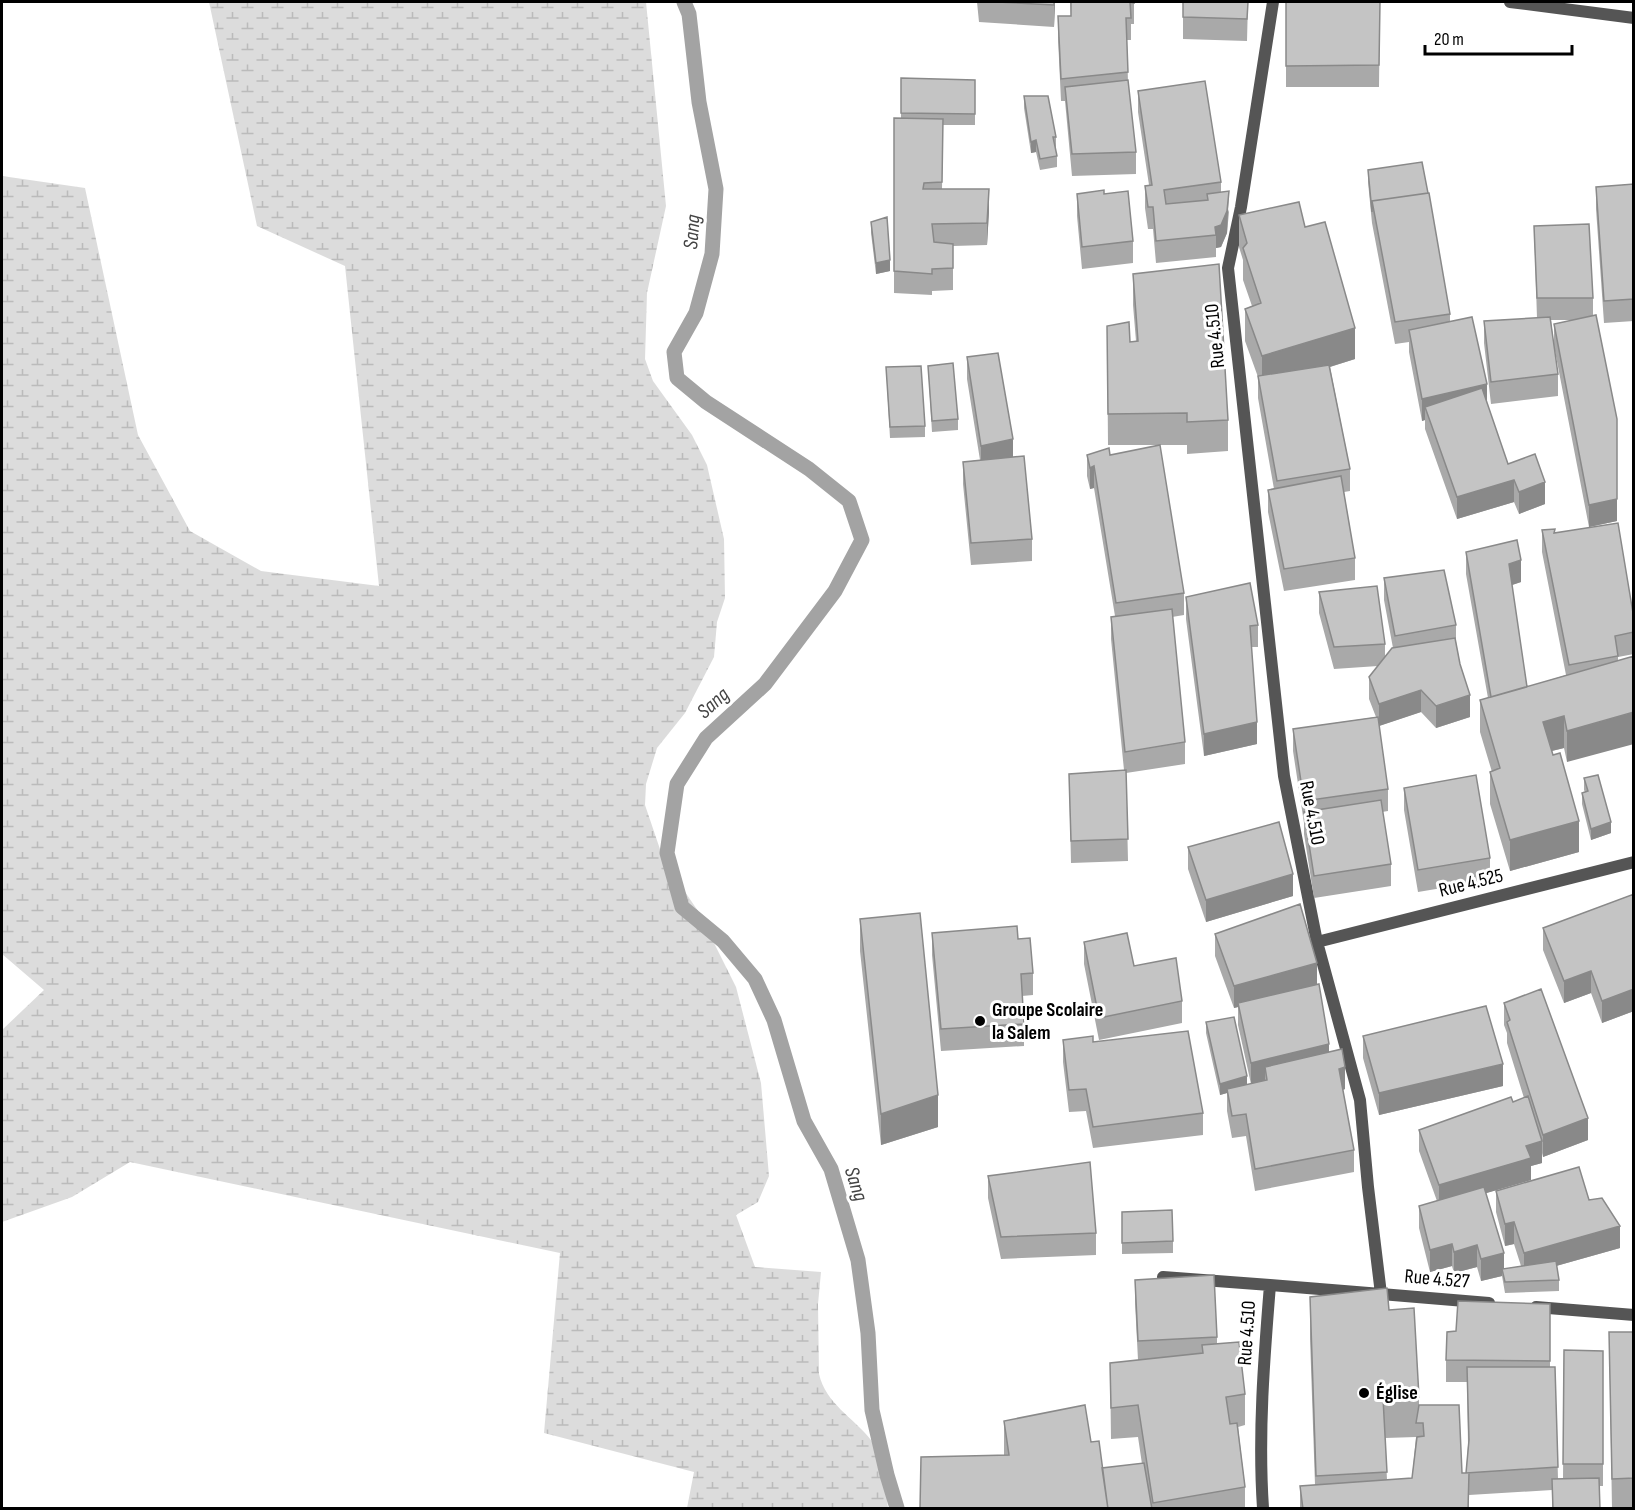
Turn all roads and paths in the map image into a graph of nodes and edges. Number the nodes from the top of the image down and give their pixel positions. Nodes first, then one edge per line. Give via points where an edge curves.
1 (1273, 2) edge
2 (1510, 2) edge
3 (1634, 18) edge
4 (1634, 862) edge
5 (1317, 942) junction
6 (1163, 1277) edge
7 (1270, 1285) junction
8 (1381, 1294) junction
9 (1496, 1304) edge
10 (1519, 1306) edge
11 (1634, 1315) edge
12 (1263, 1509) edge

1 - 5 street, Rue 4.510 via 1228,268 1284,776
2 - 3 street
4 - 5 street, Rue 4.525
5 - 8 street, Rue 4.510 via 1360,1100
6 - 7 street
7 - 8 street, Rue 4.510
7 - 12 street, Rue 4.510 via 1263,1374
8 - 9 street, Rue 4.527
10 - 11 street

